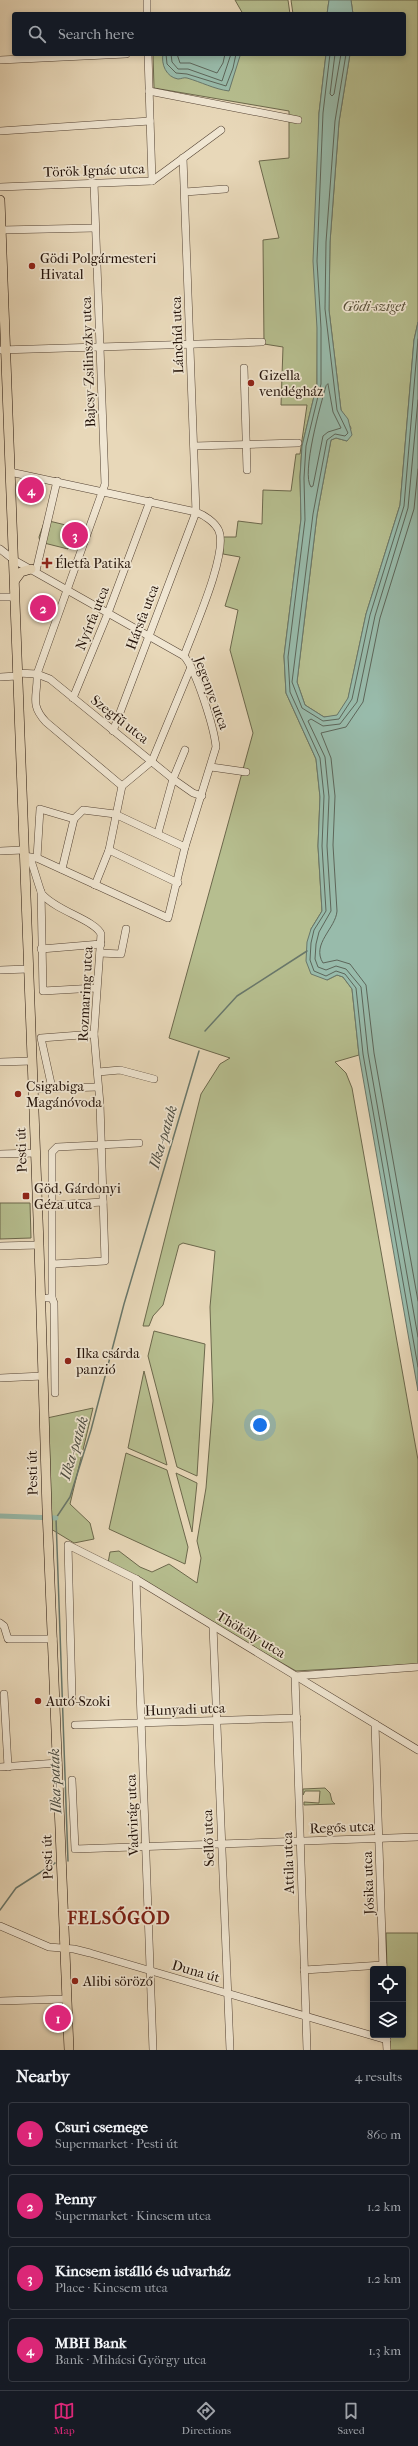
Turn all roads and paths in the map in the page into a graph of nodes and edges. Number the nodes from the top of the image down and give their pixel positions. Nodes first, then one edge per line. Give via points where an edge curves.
1 (147, 0) edge
2 (147, 12) edge
3 (84, 56) edge
4 (148, 56) edge
5 (0, 60) edge
6 (149, 91) junction
7 (298, 120) dead end
8 (150, 121) junction
9 (221, 130) dead end
10 (0, 131) edge
11 (183, 158) junction
12 (152, 181) junction
13 (94, 183) junction
14 (0, 187) edge
15 (225, 189) dead end
16 (185, 192) junction
17 (0, 200) edge
18 (95, 228) junction
19 (1, 230) junction
20 (1, 268) edge
21 (262, 342) dead end
22 (191, 344) junction
23 (100, 347) junction
24 (3, 350) edge
25 (244, 368) dead end
26 (298, 443) dead end
27 (246, 444) junction
28 (194, 446) junction
29 (247, 470) dead end
30 (10, 472) junction
31 (57, 481) junction
32 (103, 491) junction
33 (150, 501) junction
34 (196, 512) junction
35 (0, 549) edge
36 (14, 560) junction
37 (34, 570) junction
38 (15, 580) junction
39 (66, 589) junction
40 (0, 597) edge
41 (15, 597) junction
42 (108, 613) junction
43 (149, 636) junction
44 (184, 656) junction
45 (191, 667) junction
46 (17, 674) junction
47 (37, 674) junction
48 (0, 677) edge
49 (73, 698) junction
50 (113, 731) junction
51 (185, 750) dead end
52 (152, 761) junction
53 (211, 767) junction
54 (246, 772) dead end
55 (173, 779) junction
56 (122, 786) junction
57 (202, 796) junction
58 (115, 814) junction
59 (74, 819) junction
60 (158, 833) junction
61 (185, 847) junction
62 (109, 850) junction
63 (0, 851) edge
64 (29, 856) junction
65 (62, 869) junction
66 (178, 883) junction
67 (95, 885) junction
68 (41, 892) junction
69 (126, 929) dead end
70 (101, 944) junction
71 (41, 949) junction
72 (100, 953) junction
73 (28, 969) junction
74 (0, 970) edge
75 (96, 988) junction
76 (94, 1034) junction
77 (32, 1061) junction
78 (0, 1062) edge
79 (98, 1072) junction
80 (154, 1079) dead end
81 (98, 1087) junction
82 (52, 1088) junction
83 (33, 1089) junction
84 (139, 1142) dead end
85 (102, 1144) junction
86 (36, 1153) junction
87 (0, 1154) edge
88 (103, 1202) junction
89 (52, 1205) junction
90 (39, 1245) junction
91 (0, 1246) edge
92 (53, 1264) junction
93 (52, 1298) junction
94 (41, 1299) junction
95 (43, 1376) junction
96 (0, 1378) edge
97 (55, 1393) dead end
98 (136, 1579) junction
99 (0, 1623) edge
100 (213, 1626) junction
101 (53, 1639) junction
102 (418, 1667) edge
103 (295, 1676) junction
104 (4, 1694) dead end
105 (72, 1698) dead end
106 (297, 1718) junction
107 (217, 1721) junction
108 (141, 1723) junction
109 (375, 1724) junction
110 (75, 1725) dead end
111 (418, 1750) edge
112 (58, 1763) junction
113 (8, 1766) junction
114 (0, 1767) edge
115 (72, 1780) dead end
116 (418, 1837) edge
117 (379, 1838) junction
118 (301, 1841) junction
119 (222, 1844) junction
120 (146, 1847) junction
121 (0, 1926) edge
122 (64, 1949) junction
123 (383, 1966) edge
124 (370, 1967) edge
125 (150, 1970) junction
126 (304, 1970) junction
127 (226, 1993) junction
128 (67, 1999) junction
129 (0, 2001) edge
130 (306, 2016) junction
131 (370, 2033) edge
132 (386, 2038) edge
133 (69, 2050) edge
134 (153, 2050) edge
135 (230, 2050) edge
136 (308, 2050) edge
137 (387, 2050) edge

1 - 2 street
3 - 5 street
4 - 6 street
6 - 7 street
6 - 8 street
8 - 10 street
8 - 12 street
9 - 11 street, Török Ignác utca
11 - 12 street, Török Ignác utca
11 - 16 street, Lánchíd utca
12 - 13 street, Török Ignác utca
13 - 14 street, Török Ignác utca
13 - 18 street, Bajcsy-Zsilinszky utca
15 - 16 street
16 - 22 street, Lánchíd utca
17 - 19 main road, Pesti út
18 - 19 street
18 - 23 street, Bajcsy-Zsilinszky utca
19 - 20 main road, Pesti út
20 - 24 main road, Pesti út
21 - 22 street
22 - 23 street
22 - 28 street, Lánchíd utca
23 - 24 street
23 - 32 street, Bajcsy-Zsilinszky utca via 105,484
24 - 30 main road, Pesti út
25 - 27 street
26 - 27 street
27 - 28 street
27 - 29 street
28 - 34 street, Lánchíd utca
30 - 31 street
30 - 36 main road, Pesti út
31 - 32 street
31 - 37 street
32 - 33 street
32 - 39 street, Bajcsy-Zsilinszky utca
33 - 34 street
33 - 42 street, Nyírfa utca
34 - 43 street, Hársfa utca
34 - 44 street, Jegenye utca via 216,526 220,548 214,574
35 - 36 street
36 - 37 street
36 - 38 main road, Pesti út
37 - 38 main road via 21,572
37 - 39 street
38 - 41 main road, Pesti út
39 - 42 street
39 - 47 street, Bajcsy-Zsilinszky utca
40 - 41 street
41 - 46 main road, Pesti út
42 - 43 street
42 - 49 street, Nyírfa utca
43 - 44 street
43 - 50 street, Hársfa utca
44 - 45 street, Jegenye utca
45 - 52 street
45 - 53 street, Jegenye utca via 215,733 216,747
46 - 47 street, Szegfű utca
46 - 48 street, Szegfű utca
46 - 64 main road, Pesti út
47 - 49 street, Szegfű utca via 50,679
47 - 56 street, Bajcsy-Zsilinszky utca via 34,700 38,713
49 - 50 street, Szegfű utca
50 - 52 street, Szegfű utca
51 - 55 street
52 - 55 street, Szegfű utca
52 - 56 street
53 - 54 street
53 - 57 street, Jegenye utca
55 - 57 street, Szegfű utca
55 - 60 street
56 - 58 street
57 - 61 street, Jegenye utca
58 - 59 street via 83,810
58 - 60 street
58 - 62 street
59 - 64 street via 40,809
59 - 65 street
60 - 61 street
61 - 66 street, Jegenye utca
62 - 66 street
62 - 67 street
63 - 64 street
64 - 65 street
64 - 68 street via 38,875
64 - 73 main road, Pesti út
65 - 67 street
66 - 67 street, Jegenye utca via 168,918
68 - 70 street, Rozmaring utca via 59,908 96,927 101,934
68 - 71 street
69 - 72 street via 121,954 118,956
70 - 71 street
70 - 72 street, Rozmaring utca
71 - 75 street via 43,991
72 - 75 street, Rozmaring utca
73 - 74 street
73 - 77 main road, Pesti út
75 - 76 street, Rozmaring utca
76 - 79 street, Rozmaring utca
76 - 82 street via 41,1038
77 - 78 street
77 - 83 main road, Pesti út
79 - 80 street via 120,1070
79 - 81 street, Rozmaring utca
81 - 82 street
81 - 85 street, Rozmaring utca
82 - 83 street
83 - 86 main road, Pesti út
84 - 85 street
85 - 88 street, Rozmaring utca
85 - 89 street via 54,1149 50,1176
86 - 87 street
86 - 90 main road, Pesti út
88 - 89 street
88 - 92 street, Rozmaring utca via 105,1261
89 - 92 street
90 - 91 street
90 - 94 main road, Pesti út
92 - 93 street
93 - 94 street
93 - 97 street
94 - 95 main road, Pesti út
95 - 96 street
95 - 101 main road, Pesti út
98 - 100 street, Thököly utca
98 - 105 street, Thököly utca via 68,1545
98 - 108 street, Vadvirág utca
99 - 101 street via 4,1626 8,1639
100 - 103 street, Thököly utca
100 - 107 street, Sellő utca
101 - 112 main road, Pesti út
102 - 103 street
103 - 106 street, Attila utca
103 - 109 street, Thököly utca
104 - 113 street
106 - 107 street, Hunyadi utca
106 - 118 street, Attila utca
107 - 108 street, Hunyadi utca
107 - 119 street, Sellő utca
108 - 110 street, Hunyadi utca
108 - 120 street, Vadvirág utca
109 - 111 street, Thököly utca
109 - 117 street, Jósika utca
112 - 113 street
112 - 122 main road, Pesti út
113 - 114 street
115 - 120 street, Regős utca via 75,1849
116 - 117 street, Regős utca
117 - 118 street, Regős utca
117 - 123 street, Jósika utca
118 - 119 street, Regős utca
118 - 126 street, Attila utca
119 - 120 street, Regős utca
119 - 127 street, Sellő utca
120 - 125 street, Vadvirág utca
121 - 122 street, Duna út via 49,1947
122 - 125 street, Duna út via 79,1950
122 - 128 main road, Pesti út
124 - 126 street
125 - 127 street, Duna út
125 - 134 street, Vadvirág utca
126 - 130 street, Attila utca
127 - 130 street, Duna út
127 - 135 street, Sellő utca
128 - 129 street
128 - 133 main road, Pesti út
130 - 131 street, Duna út
130 - 136 street, Attila utca
132 - 137 street

